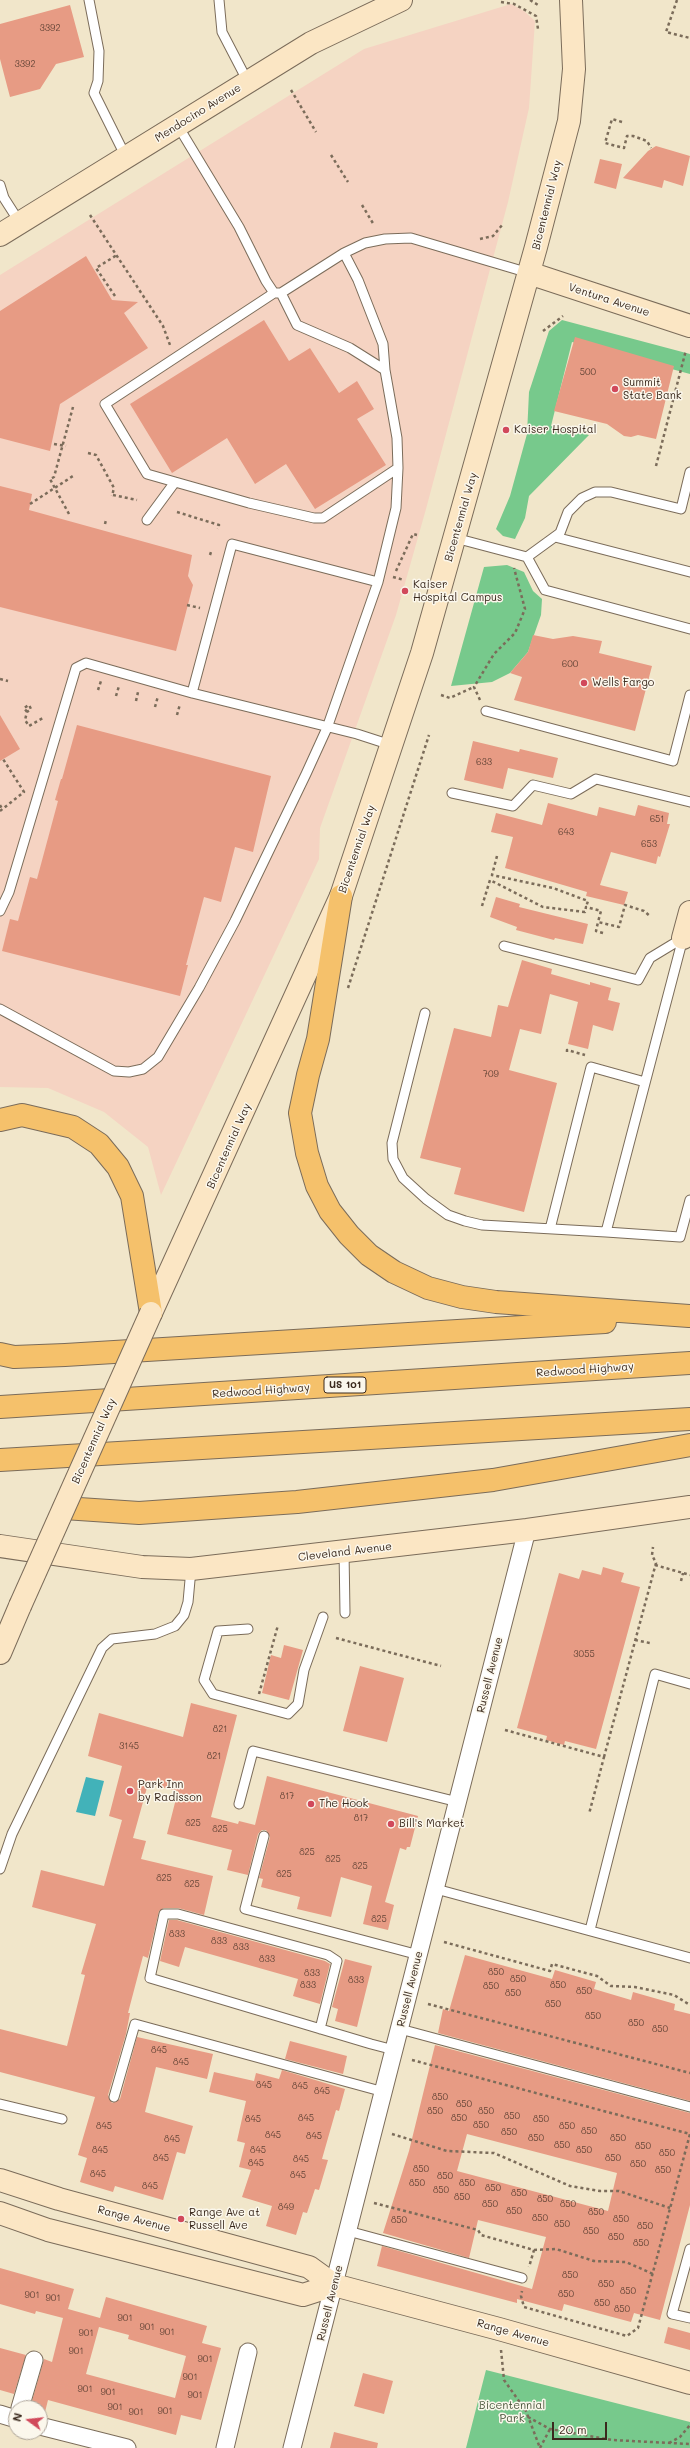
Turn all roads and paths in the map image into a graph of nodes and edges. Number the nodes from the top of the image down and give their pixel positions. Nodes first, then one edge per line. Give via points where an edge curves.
1 (89, 0) edge
2 (219, 0) edge
3 (401, 0) edge
4 (530, 0) edge
5 (571, 0) edge
6 (678, 0) edge
7 (501, 2) dead end
8 (538, 5) dead end
9 (538, 29) dead end
10 (690, 38) edge
11 (248, 82) junction
12 (291, 90) dead end
13 (622, 122) dead end
14 (178, 126) junction
15 (316, 132) dead end
16 (651, 148) dead end
17 (331, 155) dead end
18 (126, 158) junction
19 (348, 182) dead end
20 (0, 185) edge
21 (362, 205) dead end
22 (90, 214) dead end
23 (20, 223) junction
24 (503, 224) dead end
25 (374, 225) dead end
26 (0, 235) edge
27 (480, 239) dead end
28 (344, 253) junction
29 (117, 255) junction
30 (529, 273) junction
31 (278, 293) junction
32 (115, 296) dead end
33 (563, 316) dead end
34 (690, 326) edge
35 (543, 331) dead end
36 (170, 346) dead end
37 (686, 350) dead end
38 (385, 370) junction
39 (73, 407) dead end
40 (54, 444) dead end
41 (64, 446) junction
42 (88, 453) dead end
43 (656, 466) dead end
44 (398, 468) junction
45 (690, 472) edge
46 (73, 476) dead end
47 (175, 482) junction
48 (55, 488) junction
49 (137, 500) dead end
50 (30, 504) dead end
51 (177, 512) dead end
52 (69, 514) dead end
53 (106, 520) dead end
54 (147, 520) dead end
55 (105, 524) dead end
56 (218, 529) dead end
57 (417, 535) dead end
58 (555, 537) junction
59 (454, 538) junction
60 (527, 557) junction
61 (513, 566) dead end
62 (394, 570) dead end
63 (690, 572) edge
64 (395, 577) dead end
65 (404, 580) dead end
66 (378, 582) junction
67 (187, 605) dead end
68 (201, 608) dead end
69 (690, 629) edge
70 (0, 679) edge
71 (8, 681) dead end
72 (101, 681) dead end
73 (120, 686) dead end
74 (474, 687) junction
75 (98, 690) dead end
76 (139, 691) dead end
77 (192, 693) junction
78 (441, 695) dead end
79 (690, 695) edge
80 (116, 696) dead end
81 (158, 696) dead end
82 (136, 700) dead end
83 (181, 701) dead end
84 (155, 707) dead end
85 (486, 711) joint
86 (27, 712) dead end
87 (177, 715) dead end
88 (43, 718) dead end
89 (327, 728) junction
90 (429, 735) dead end
91 (392, 746) junction
92 (3, 759) dead end
93 (452, 793) dead end
94 (690, 802) edge
95 (0, 805) edge
96 (1, 810) edge
97 (497, 856) dead end
98 (492, 875) junction
99 (490, 880) junction
100 (341, 896) junction
101 (482, 906) dead end
102 (586, 907) junction
103 (0, 911) edge
104 (690, 912) edge
105 (651, 917) dead end
106 (598, 922) junction
107 (603, 933) dead end
108 (683, 938) junction
109 (504, 946) dead end
110 (346, 994) dead end
111 (0, 1010) edge
112 (425, 1013) dead end
113 (566, 1052) dead end
114 (588, 1056) dead end
115 (645, 1082) junction
116 (0, 1120) edge
117 (690, 1200) edge
118 (550, 1229) junction
119 (606, 1232) junction
120 (151, 1313) junction
121 (689, 1316) edge
122 (0, 1354) edge
123 (690, 1363) edge
124 (0, 1407) edge
125 (690, 1418) edge
126 (690, 1445) edge
127 (0, 1460) edge
128 (690, 1507) edge
129 (64, 1508) junction
130 (527, 1530) junction
131 (0, 1546) edge
132 (653, 1547) dead end
133 (344, 1552) junction
134 (655, 1565) junction
135 (191, 1569) junction
136 (683, 1573) junction
137 (690, 1575) edge
138 (681, 1581) dead end
139 (345, 1613) dead end
140 (323, 1617) dead end
141 (278, 1625) dead end
142 (248, 1629) dead end
143 (336, 1638) dead end
144 (635, 1640) junction
145 (650, 1643) dead end
146 (0, 1653) edge
147 (441, 1666) dead end
148 (690, 1684) edge
149 (257, 1700) dead end
150 (505, 1730) dead end
151 (604, 1757) junction
152 (458, 1802) junction
153 (239, 1804) dead end
154 (589, 1814) dead end
155 (264, 1836) dead end
156 (0, 1870) edge
157 (436, 1889) junction
158 (590, 1930) junction
159 (444, 1942) dead end
160 (419, 1955) junction
161 (690, 1958) edge
162 (428, 2004) dead end
163 (690, 2005) edge
164 (320, 2029) junction
165 (400, 2029) junction
166 (394, 2050) junction
167 (412, 2060) dead end
168 (690, 2073) edge
169 (384, 2092) junction
170 (114, 2097) dead end
171 (0, 2104) edge
172 (690, 2107) edge
173 (62, 2119) dead end
174 (392, 2134) dead end
175 (0, 2180) edge
176 (374, 2203) dead end
177 (670, 2208) junction
178 (0, 2213) edge
179 (348, 2231) junction
180 (690, 2248) edge
181 (534, 2250) junction
182 (653, 2274) junction
183 (524, 2276) joint
184 (334, 2285) junction
185 (523, 2288) dead end
186 (690, 2318) edge
187 (498, 2329) junction
188 (248, 2352) dead end
189 (34, 2360) dead end
190 (690, 2383) edge
191 (22, 2400) edge
192 (528, 2417) junction
193 (690, 2425) edge
194 (48, 2428) edge
195 (550, 2429) junction
196 (668, 2443) junction
197 (690, 2444) edge
198 (127, 2448) edge
199 (225, 2448) edge
200 (292, 2448) edge
201 (540, 2448) edge

1 - 18 lane via 99,51 98,81 94,93
2 - 11 lane via 222,32
3 - 11 main road, Mendocino Avenue via 311,43
4 - 8 path
5 - 30 main road, Bicentennial Way via 574,70 569,121
6 - 10 path via 666,32
7 - 9 path via 514,4 536,16
11 - 14 main road, Mendocino Avenue
12 - 15 path
13 - 16 path via 612,119 605,143 624,148 626,136 633,136 647,141
14 - 18 main road, Mendocino Avenue
14 - 31 lane via 239,227 266,281
17 - 19 path
18 - 23 main road, Mendocino Avenue
20 - 23 lane via 4,198
21 - 25 path
22 - 29 path
23 - 26 main road, Mendocino Avenue
24 - 27 path via 493,236
28 - 30 lane via 365,243 411,238
28 - 31 lane
28 - 38 lane via 358,280 383,344
29 - 32 path via 96,268
29 - 36 path via 163,326
30 - 34 main road, Ventura Avenue
30 - 59 main road, Bicentennial Way
31 - 38 lane via 297,325 350,348
31 - 47 lane via 105,404 147,474
33 - 35 path
37 - 43 path
38 - 44 lane via 397,438
39 - 41 path
40 - 41 path
41 - 48 path via 54,477 50,479
42 - 49 path via 96,455 114,488 112,495
44 - 47 lane via 323,518 249,503
44 - 66 lane via 396,508
45 - 58 lane via 681,509 611,492 595,492 582,498 568,512 560,533
46 - 48 path
47 - 54 lane
48 - 50 path
48 - 52 path
51 - 56 path via 219,525
53 - 55 path
57 - 62 path via 413,534 396,571
58 - 60 lane
58 - 63 lane
59 - 60 lane
59 - 91 main road, Bicentennial Way via 422,653
60 - 69 lane via 546,590
61 - 74 path via 525,609 515,634 494,654
64 - 65 path
66 - 77 lane via 232,544
66 - 89 lane
67 - 68 path
70 - 71 path
72 - 75 path
73 - 80 path
74 - 78 path via 450,698
74 - 85 path
76 - 82 path
77 - 89 lane
77 - 103 lane via 86,663 76,668 9,892
79 - 85 lane via 673,761
81 - 84 path
83 - 87 path
86 - 88 path via 25,720 29,726
89 - 91 lane via 357,734
89 - 111 lane via 235,921 158,1057 143,1069 129,1072 114,1071
90 - 110 path
91 - 100 main road, Bicentennial Way
92 - 96 path via 24,792
93 - 94 lane via 513,806 533,785 571,794 596,779
95 - 96 path
97 - 98 path
98 - 99 path
98 - 102 path via 553,888 588,901
99 - 101 path
99 - 102 path via 544,907 585,912
100 - 120 main road, Bicentennial Way
100 - 121 highway via 318,1039 300,1113 307,1153 317,1186 330,1210 349,1235 369,1255 394,1272 428,1288 462,1297 496,1302
102 - 106 path via 601,911
104 - 108 main road
105 - 106 path via 644,911 625,905 619,927
106 - 107 path via 596,931
108 - 109 lane via 650,958 638,980
108 - 115 lane
112 - 118 lane via 392,1143 393,1159 404,1178 448,1215 482,1225
113 - 114 path via 567,1050
115 - 118 lane via 591,1067
115 - 119 lane
116 - 120 highway via 22,1115 74,1127 99,1144 118,1166 132,1196
117 - 119 lane via 680,1237
118 - 119 lane
120 - 129 main road, Bicentennial Way, bridge
121 - 122 highway via 65,1355
123 - 124 highway, Redwood Highway / US 101
125 - 127 highway
126 - 129 highway via 493,1480 297,1502 139,1513
128 - 130 main road, Cleveland Avenue
129 - 146 main road, Bicentennial Way, bridge
130 - 133 main road, Cleveland Avenue
130 - 152 street, Russell Avenue
131 - 135 main road, Cleveland Avenue via 142,1567
132 - 134 path
133 - 135 main road, Cleveland Avenue
133 - 139 lane
134 - 136 path
134 - 144 path
135 - 156 lane via 188,1602 184,1615 175,1626 155,1634 112,1639 102,1648 12,1834
136 - 137 path
136 - 138 path
140 - 142 lane via 304,1670 298,1704 288,1714 213,1694 204,1680 218,1631
141 - 149 path
143 - 147 path
144 - 145 path
144 - 151 path
148 - 158 lane via 654,1674
150 - 151 path
151 - 154 path
152 - 153 lane via 253,1751
152 - 157 street, Russell Avenue
155 - 160 lane via 244,1909
157 - 158 lane
157 - 160 street, Russell Avenue
158 - 161 lane
159 - 163 path via 550,1971 552,1964 575,1970 597,1976 611,1986 635,1986 674,1995
160 - 165 street, Russell Avenue
162 - 168 path
164 - 164 lane via 150,1978 164,1914 185,1916 328,1954 337,1961
164 - 166 lane
165 - 166 street, Russell Avenue
165 - 172 lane
166 - 169 street, Russell Avenue
167 - 177 path via 690,2134
169 - 170 lane via 134,2024
169 - 179 street, Russell Avenue
171 - 173 lane
174 - 177 path via 447,2151 494,2153 570,2186 619,2191
175 - 184 main road, Range Avenue via 59,2199 309,2267
176 - 181 path via 478,2230 481,2235
177 - 182 path
178 - 184 main road via 48,2230 302,2295
179 - 183 lane
179 - 184 street, Russell Avenue
180 - 186 lane via 672,2314
181 - 182 path via 556,2250 594,2261 626,2262
181 - 183 path
182 - 185 path via 638,2328 628,2336 524,2307 521,2296
184 - 187 main road, Range Avenue
184 - 200 street, Russell Avenue
187 - 190 main road, Range Avenue
187 - 192 path via 504,2380
188 - 199 street
189 - 191 street
192 - 195 path
192 - 201 path
193 - 196 path via 680,2437
194 - 198 street
195 - 196 path via 612,2440
195 - 201 path
196 - 197 path

